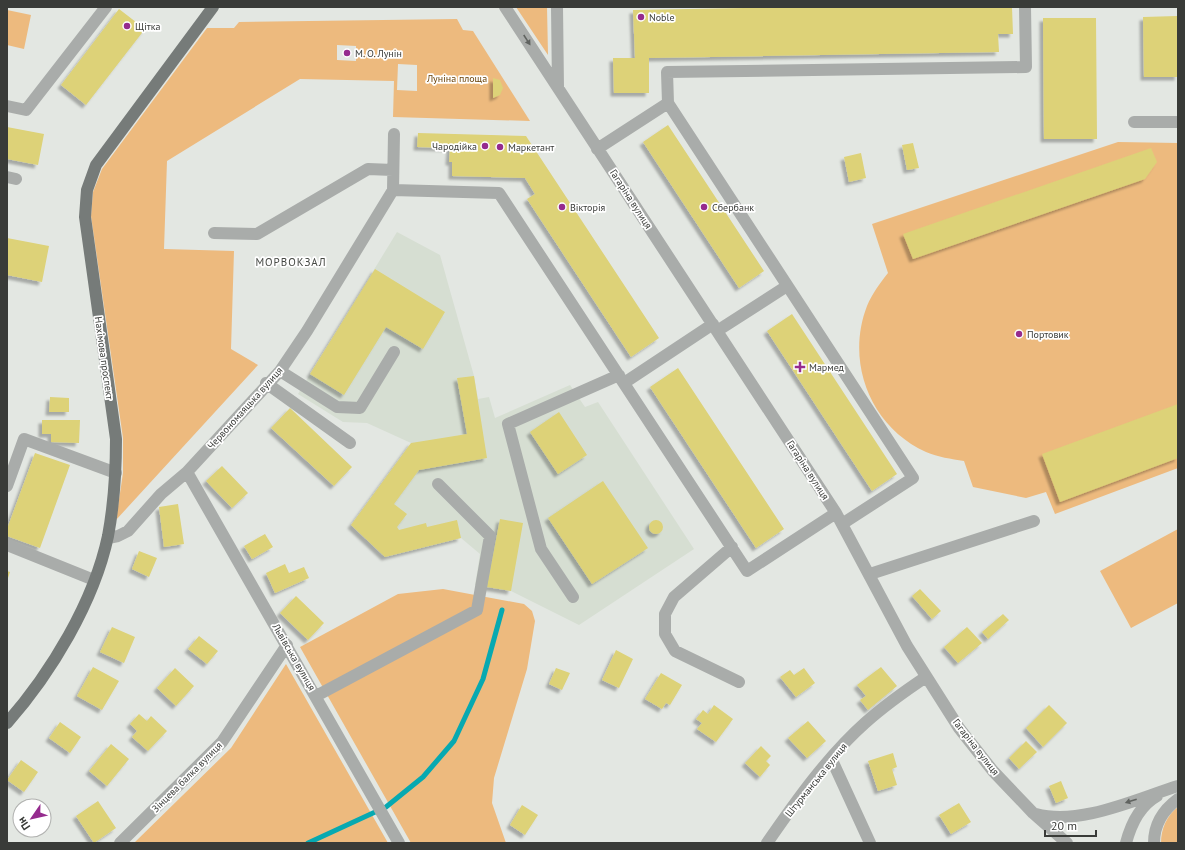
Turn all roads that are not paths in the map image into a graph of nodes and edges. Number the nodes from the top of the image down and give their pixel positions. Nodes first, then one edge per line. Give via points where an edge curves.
1 (106, 7) edge
2 (213, 7) edge
3 (505, 7) edge
4 (557, 7) edge
5 (1026, 7) edge
6 (558, 88) junction
7 (668, 103) junction
8 (7, 106) edge
9 (1134, 122) dead end
10 (1178, 122) edge
11 (394, 134) dead end
12 (597, 149) junction
13 (393, 170) junction
14 (393, 190) junction
15 (214, 233) dead end
16 (787, 286) junction
17 (715, 328) junction
18 (394, 352) dead end
19 (280, 371) junction
20 (621, 379) junction
21 (266, 383) junction
22 (350, 443) dead end
23 (187, 472) junction
24 (116, 473) junction
25 (438, 484) dead end
26 (7, 486) edge
27 (836, 513) junction
28 (1034, 521) dead end
29 (842, 524) junction
30 (108, 538) junction
31 (7, 545) edge
32 (732, 547) junction
33 (870, 574) junction
34 (94, 580) junction
35 (573, 597) dead end
36 (287, 645) junction
37 (926, 677) junction
38 (739, 682) dead end
39 (316, 696) junction
40 (7, 723) edge
41 (831, 758) junction
42 (1173, 788) edge
43 (1178, 799) edge
44 (1033, 814) junction
45 (397, 840) edge
46 (120, 843) edge
47 (767, 843) edge
48 (870, 843) edge
49 (1067, 843) edge
50 (1126, 843) edge
51 (1154, 843) edge

1 - 8 street via 26,110
2 - 24 main road, Нахімова проспект via 96,165 87,190 84,217 116,439
3 -> 6 street, Гагаріна вулиця
4 - 6 street
5 - 7 street via 1026,67 667,72
6 - 12 street, Гагаріна вулиця
7 - 12 street
7 - 16 street
9 - 10 street
11 - 13 street
12 - 17 street, Гагаріна вулиця
13 - 14 street
13 - 15 street via 368,169 257,234
14 - 19 street, Червономаяцька вулиця
14 - 20 street via 499,193
16 - 17 street
16 - 29 street via 913,478
17 - 20 street
17 - 27 street, Гагаріна вулиця
18 - 19 street via 360,408 337,407
19 - 21 street, Червономаяцька вулиця
20 - 32 street
20 - 35 street via 508,424 541,549
21 - 22 street
21 - 23 street, Червономаяцька вулиця
23 - 30 street, Червономаяцька вулиця via 161,494 128,531
23 - 36 street, Львівська вулиця
24 - 26 street via 24,439
24 - 30 main road, Нахімова проспект
25 - 39 street via 490,536 477,610
27 - 29 street, Гагаріна вулиця
27 - 32 street via 747,571
28 - 33 street
29 - 33 street, Гагаріна вулиця
30 - 34 main road, Нахімова проспект
31 - 34 street
32 - 38 street via 674,596 664,614 665,634 674,651
33 - 37 street, Гагаріна вулиця
34 - 40 main road, Нахімова проспект via 60,650 38,685
36 - 39 street, Львівська вулиця
36 - 46 street, Зінцева балка вулиця via 222,742
37 - 41 street, Штурманська вулиця via 864,723
37 - 44 street, Гагаріна вулиця via 993,771
39 - 45 street, Львівська вулиця
41 - 47 street, Штурманська вулиця via 798,798
41 - 48 street
42 -> 44 street via 1080,816 1051,818
42 - 50 street via 1152,798 1140,811 1131,826
43 - 51 street via 1163,813 1157,824
44 - 49 street, Гагаріна вулиця

